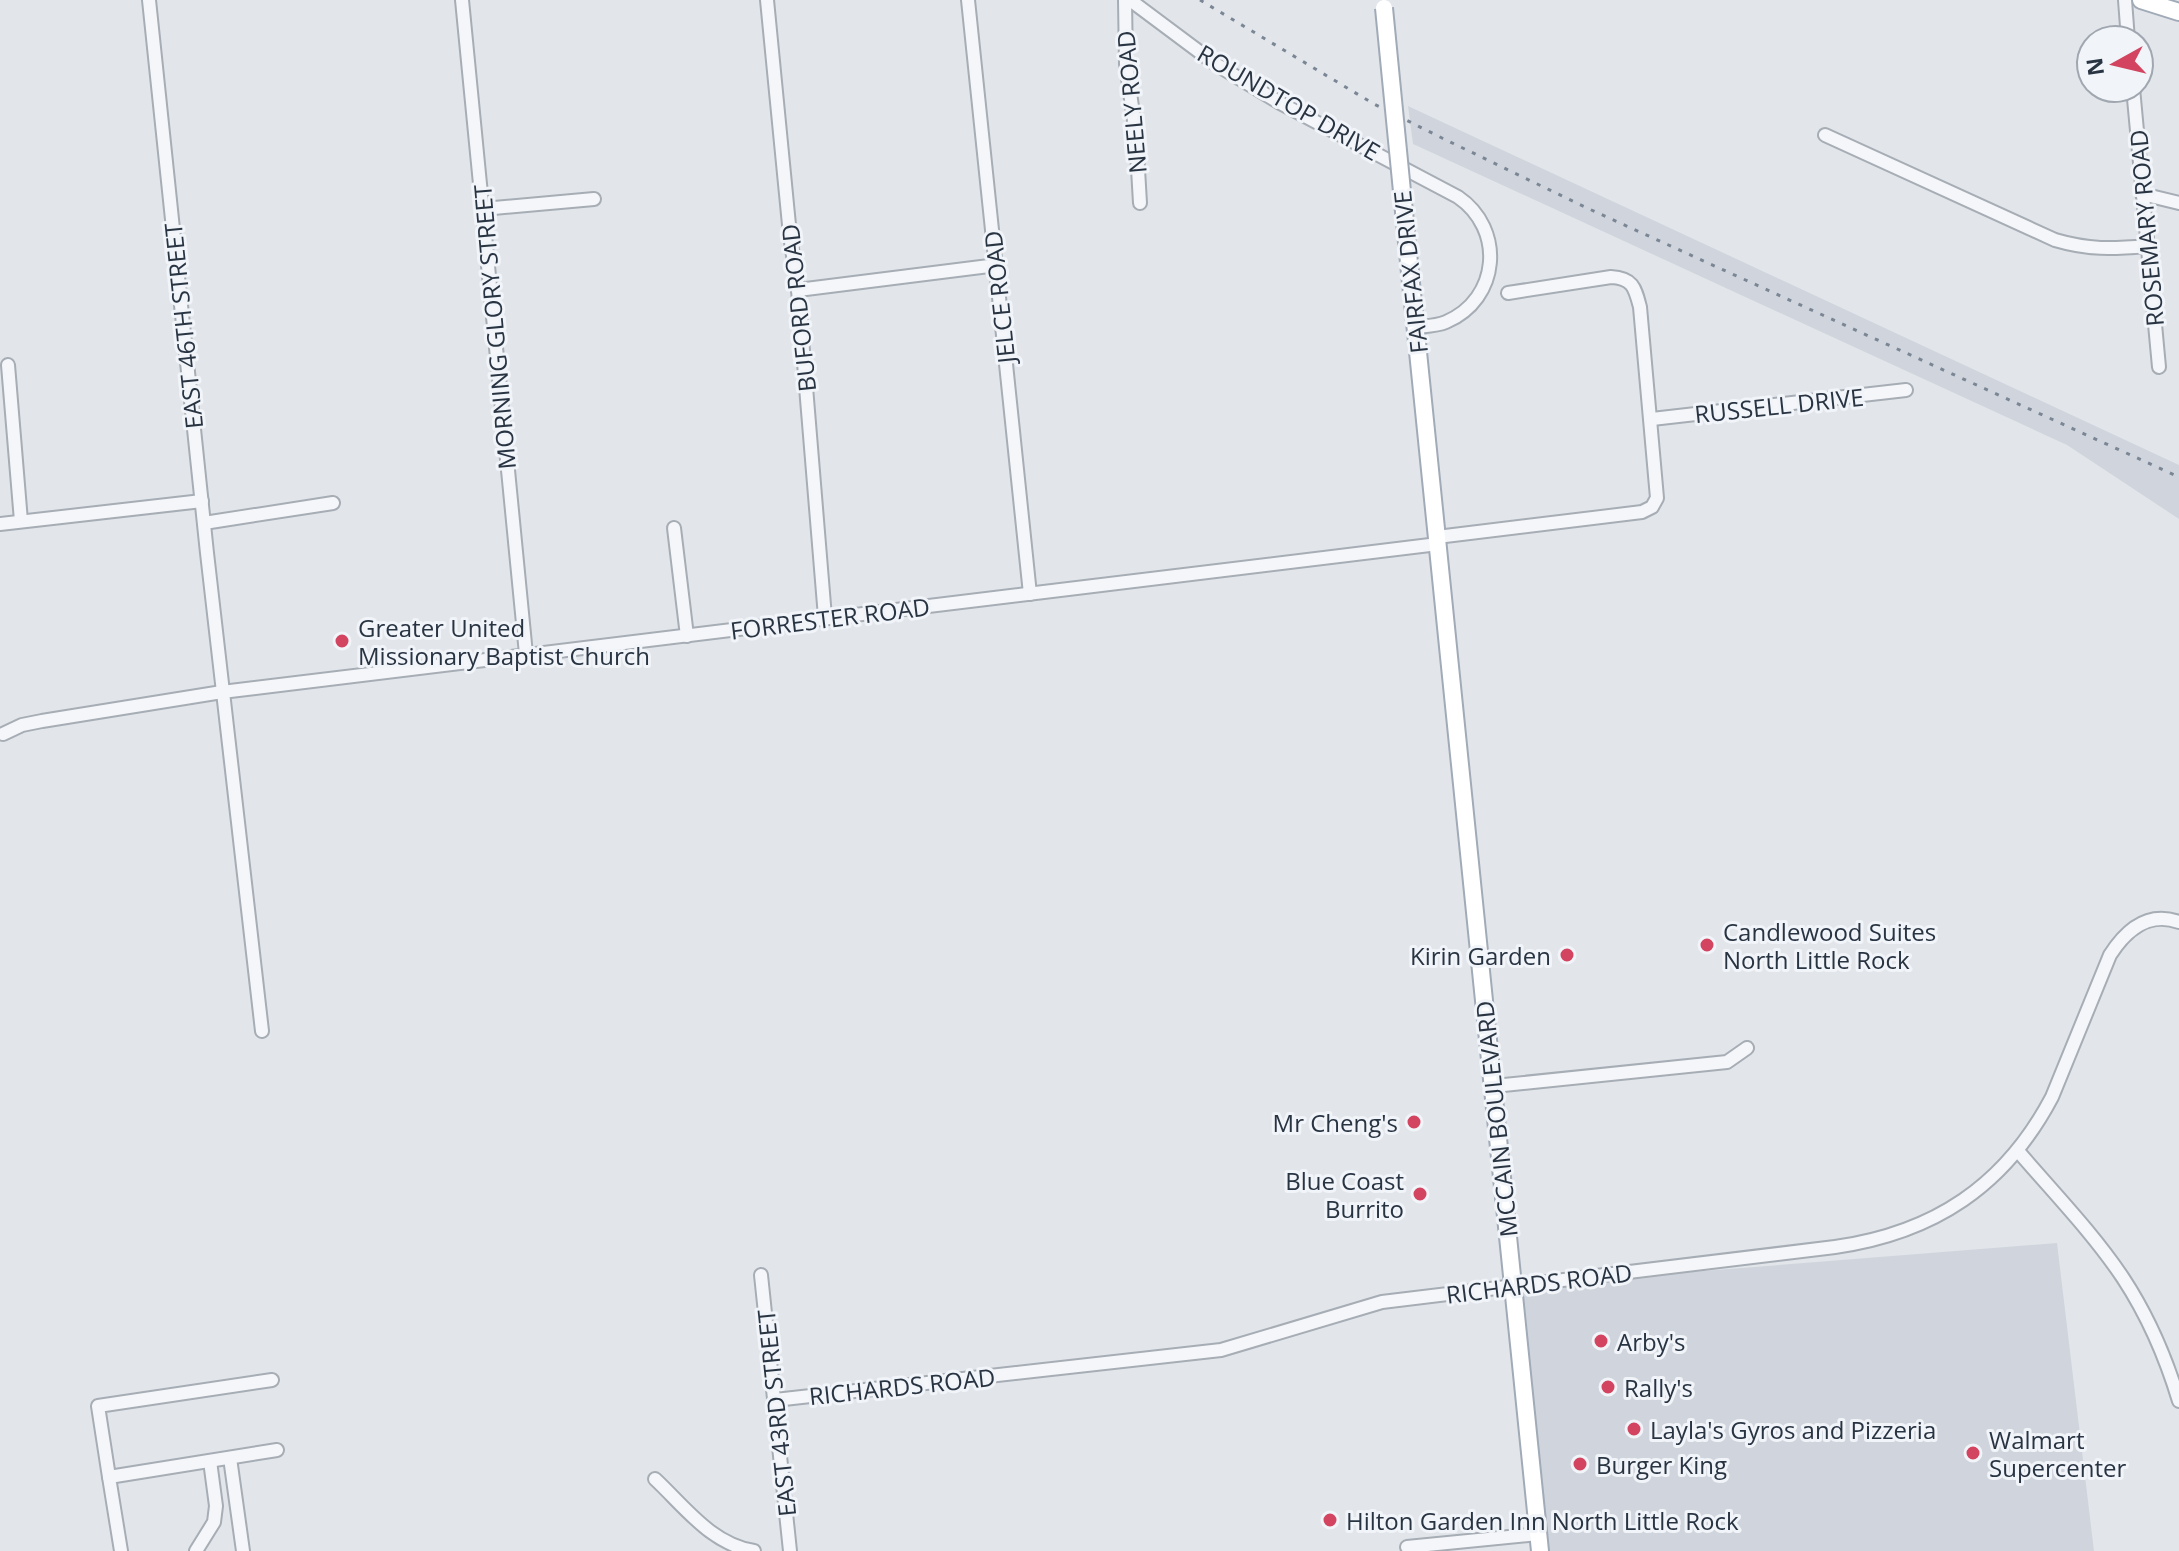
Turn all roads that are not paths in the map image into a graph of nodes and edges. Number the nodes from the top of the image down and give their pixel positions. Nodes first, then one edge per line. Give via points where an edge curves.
1 (149, 0) edge
2 (462, 0) edge
3 (767, 0) edge
4 (968, 0) edge
5 (1127, 0) edge
6 (2125, 0) edge
7 (2141, 0) edge
8 (1384, 4) edge
9 (2179, 12) edge
10 (2127, 24) edge
11 (2134, 104) edge
12 (1825, 135) dead end
13 (2142, 194) junction
14 (594, 199) dead end
15 (1140, 203) dead end
16 (2179, 203) edge
17 (483, 209) junction
18 (2147, 246) junction
19 (997, 265) junction
20 (798, 290) junction
21 (1508, 293) dead end
22 (1416, 327) junction
23 (8, 365) dead end
24 (2159, 367) dead end
25 (1906, 390) dead end
26 (1652, 419) junction
27 (202, 501) junction
28 (333, 503) dead end
29 (21, 521) junction
30 (204, 523) junction
31 (0, 524) edge
32 (674, 528) dead end
33 (1437, 541) junction
34 (1030, 594) junction
35 (825, 617) junction
36 (687, 636) junction
37 (526, 654) junction
38 (222, 692) junction
39 (3, 734) dead end
40 (2179, 922) edge
41 (262, 1031) dead end
42 (1747, 1048) dead end
43 (1494, 1086) junction
44 (2018, 1151) junction
45 (761, 1275) dead end
46 (1513, 1286) junction
47 (272, 1380) dead end
48 (775, 1400) junction
49 (2179, 1401) edge
50 (277, 1450) dead end
51 (230, 1458) junction
52 (210, 1461) junction
53 (109, 1477) junction
54 (655, 1479) dead end
55 (1539, 1542) edge
56 (1407, 1547) dead end
57 (121, 1551) edge
58 (196, 1551) edge
59 (243, 1551) edge
60 (754, 1551) edge
61 (790, 1551) edge

1 - 27 street, EAST 46TH STREET
2 - 17 street, MORNING GLORY STREET
3 - 20 street, BUFORD ROAD
4 - 19 street, JELCE ROAD
5 - 15 street, NEELY ROAD via 1123,26
5 - 22 street, ROUNDTOP DRIVE via 1217,65 1471,207 1489,240 1486,284 1456,317
6 - 10 street
7 - 9 main road
8 - 22 main road, FAIRFAX DRIVE, bridge
11 - 13 street, ROSEMARY ROAD
12 - 18 street via 2055,240 2082,248
13 - 16 street
13 - 18 street, ROSEMARY ROAD
14 - 17 street
17 - 37 street, MORNING GLORY STREET
18 - 24 street, ROSEMARY ROAD
19 - 20 street
19 - 34 street, JELCE ROAD
20 - 35 street, BUFORD ROAD
21 - 26 street via 1625,278 1640,307
22 - 33 main road, FAIRFAX DRIVE
23 - 29 street
25 - 26 street, RUSSELL DRIVE
26 - 33 street, FORRESTER ROAD via 1657,498 1652,507
27 - 29 street
27 - 30 street, EAST 46TH STREET
28 - 30 street
29 - 31 street
30 - 38 street, EAST 46TH STREET
32 - 36 street
33 - 34 street, FORRESTER ROAD
33 - 43 main road, MCCAIN BOULEVARD
34 - 35 street, FORRESTER ROAD
35 - 36 street, FORRESTER ROAD
36 - 37 street, FORRESTER ROAD
37 - 38 street, FORRESTER ROAD
38 - 39 street, FORRESTER ROAD via 42,721
38 - 41 street
40 - 44 street, RICHARDS ROAD via 2160,918 2124,935 2110,955 2052,1097
42 - 43 street via 1727,1062
43 - 46 main road, MCCAIN BOULEVARD
44 - 46 street, RICHARDS ROAD via 1963,1202 1893,1236
44 - 49 street via 2124,1279 2150,1325
45 - 48 street, EAST 43RD STREET
46 - 48 street, RICHARDS ROAD via 1382,1302 1221,1350
46 - 55 main road, MCCAIN BOULEVARD
47 - 53 street via 98,1406
48 - 61 street, EAST 43RD STREET
50 - 51 street
51 - 52 street
51 - 59 street
52 - 53 street
52 - 58 street via 214,1522
53 - 57 street
54 - 60 street via 704,1528 733,1546
55 - 56 street

